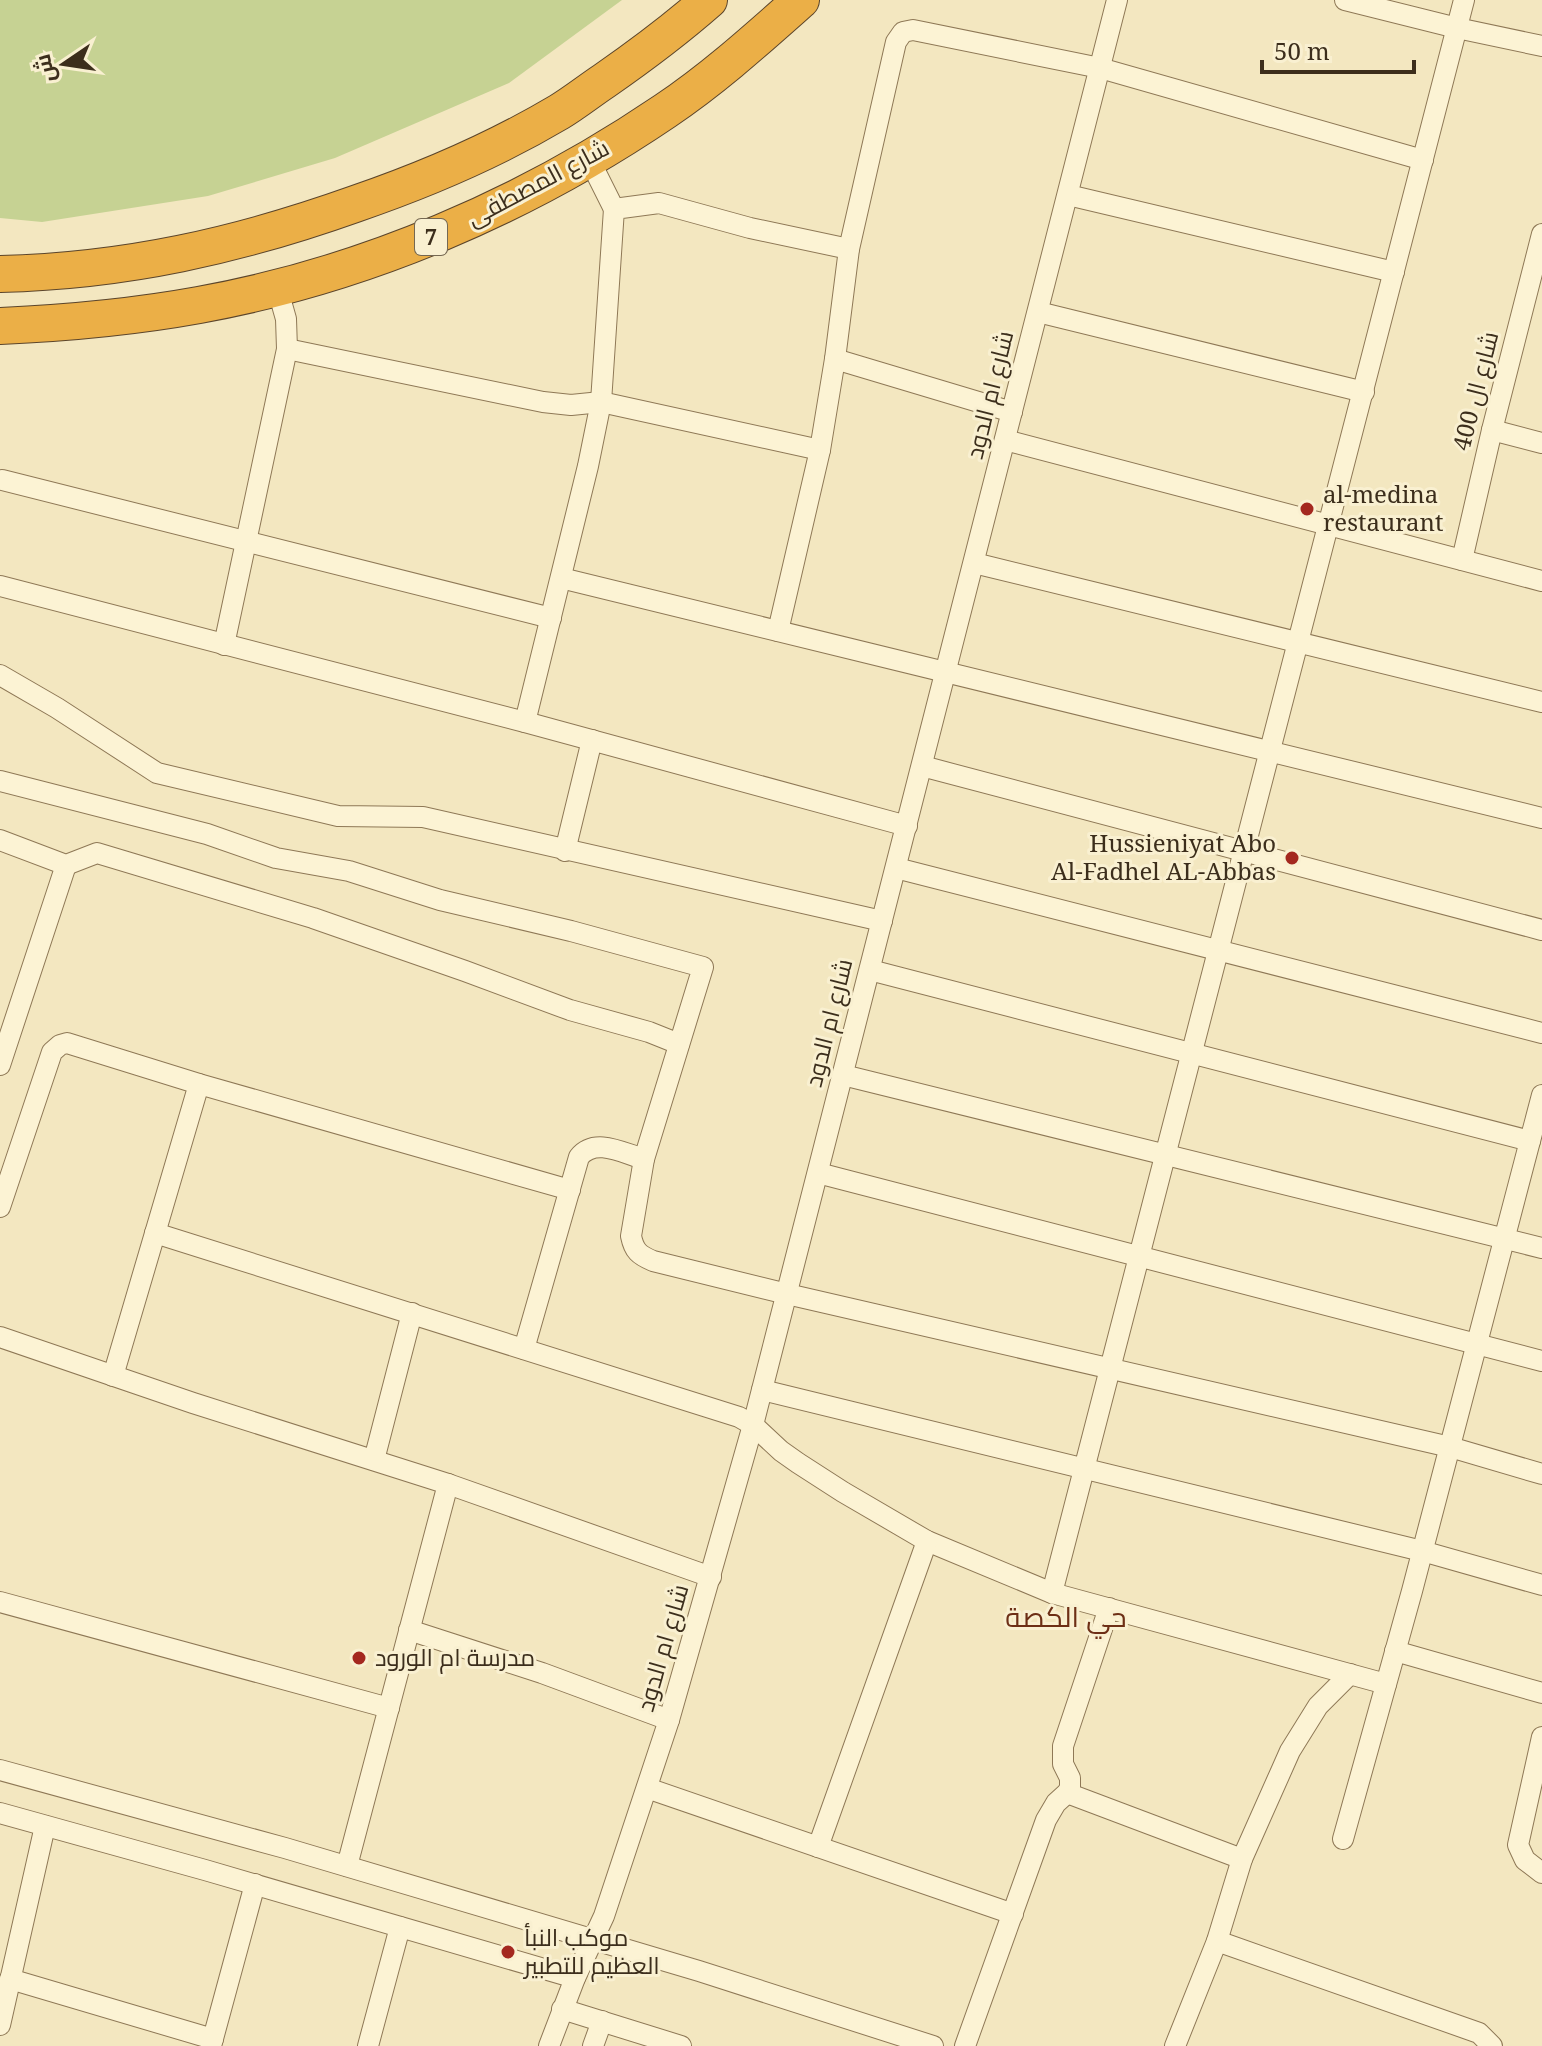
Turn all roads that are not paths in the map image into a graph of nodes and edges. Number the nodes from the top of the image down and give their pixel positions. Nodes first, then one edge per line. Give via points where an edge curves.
1 (709, 0) edge
2 (801, 0) edge
3 (1117, 0) edge
4 (1345, 0) edge
5 (1464, 0) edge
6 (1457, 28) junction
7 (1542, 46) edge
8 (1100, 68) junction
9 (589, 159) junction
10 (1423, 160) junction
11 (1068, 195) junction
12 (614, 209) junction
13 (1542, 234) edge
14 (849, 249) junction
15 (1394, 272) junction
16 (0, 274) edge
17 (277, 287) junction
18 (1038, 312) junction
19 (0, 326) edge
20 (287, 349) junction
21 (835, 359) junction
22 (1364, 392) junction
23 (601, 402) junction
24 (1012, 412) junction
25 (1492, 430) junction
26 (1005, 440) junction
27 (1542, 443) edge
28 (820, 450) junction
29 (2, 480) edge
30 (1329, 525) junction
31 (245, 541) junction
32 (1462, 560) junction
33 (974, 563) junction
34 (561, 578) junction
35 (1542, 581) edge
36 (0, 586) edge
37 (551, 618) junction
38 (778, 631) junction
39 (1298, 642) junction
40 (224, 645) junction
41 (946, 672) junction
42 (0, 675) edge
43 (1542, 702) edge
44 (525, 722) junction
45 (592, 740) junction
46 (1270, 752) junction
47 (922, 766) junction
48 (0, 781) edge
49 (1542, 818) edge
50 (907, 826) junction
51 (0, 840) edge
52 (565, 851) junction
53 (1244, 851) junction
54 (66, 865) junction
55 (896, 868) junction
56 (882, 921) junction
57 (1542, 930) edge
58 (1218, 950) junction
59 (870, 970) junction
60 (1542, 1033) edge
61 (679, 1044) junction
62 (1192, 1053) junction
63 (0, 1065) edge
64 (843, 1075) junction
65 (199, 1084) junction
66 (1542, 1095) edge
67 (1530, 1141) junction
68 (1165, 1155) junction
69 (644, 1159) junction
70 (818, 1173) junction
71 (570, 1190) junction
72 (0, 1207) edge
73 (155, 1233) junction
74 (1505, 1238) junction
75 (1542, 1248) edge
76 (1139, 1256) junction
77 (787, 1294) junction
78 (412, 1313) junction
79 (0, 1337) edge
80 (1477, 1343) junction
81 (524, 1349) junction
82 (1542, 1361) edge
83 (1110, 1368) junction
84 (113, 1376) junction
85 (762, 1390) junction
86 (753, 1425) junction
87 (1450, 1447) junction
88 (374, 1460) junction
89 (1084, 1468) junction
90 (1542, 1474) edge
91 (448, 1484) junction
92 (927, 1541) junction
93 (1422, 1551) junction
94 (711, 1577) junction
95 (1542, 1585) edge
96 (1052, 1593) junction
97 (0, 1602) edge
98 (1109, 1608) junction
99 (409, 1630) junction
100 (1395, 1651) junction
101 (1350, 1674) junction
102 (1386, 1684) junction
103 (1542, 1693) edge
104 (389, 1708) junction
105 (669, 1720) junction
106 (1542, 1737) edge
107 (0, 1770) edge
108 (647, 1788) junction
109 (1067, 1793) junction
110 (0, 1813) edge
111 (45, 1826) junction
112 (1343, 1839) dead end
113 (818, 1847) junction
114 (1242, 1859) junction
115 (347, 1866) junction
116 (1542, 1873) edge
117 (255, 1884) junction
118 (1013, 1914) junction
119 (400, 1927) junction
120 (594, 1940) junction
121 (1217, 1941) junction
122 (575, 1978) junction
123 (10, 1979) junction
124 (562, 2009) junction
125 (602, 2021) junction
126 (0, 2025) edge
127 (212, 2043) edge
128 (368, 2046) edge
129 (549, 2046) edge
130 (593, 2046) edge
131 (681, 2046) edge
132 (933, 2046) edge
133 (965, 2046) edge
134 (1175, 2046) edge
135 (1492, 2046) edge

1 - 16 highway, 7 via 560,111 479,155 398,189 187,254
2 - 9 highway, شارع المصطفى / 7 via 666,111
3 - 8 street, شارع ام الدود
4 - 6 street
5 - 6 street
6 - 7 street
6 - 10 street
8 - 10 street
8 - 11 street, شارع ام الدود
8 - 14 street via 903,32 896,42
9 - 12 street
9 - 17 highway, شارع المصطفى / 7 via 506,205 424,240
10 - 15 street
11 - 15 street
11 - 18 street, شارع ام الدود
12 - 14 street via 659,203
12 - 23 street
13 - 25 street, شارع ال 400
14 - 21 street
15 - 22 street
17 - 19 highway, شارع المصطفى / 7 via 116,318
17 - 20 street
18 - 22 street
18 - 24 street, شارع ام الدود
20 - 23 street via 543,402
20 - 31 street
21 - 24 street
21 - 28 street
22 - 30 street
23 - 28 street
23 - 34 street
24 - 26 street, شارع ام الدود
25 - 27 street
25 - 32 street, شارع ال 400
26 - 30 street
26 - 33 street, شارع ام الدود
28 - 38 street
29 - 31 street
30 - 32 street
30 - 39 street
31 - 37 street
31 - 40 street
32 - 35 street
33 - 39 street
33 - 41 street, شارع ام الدود
34 - 37 street
34 - 38 street
36 - 40 street
37 - 44 street
38 - 41 street
39 - 43 street
39 - 46 street
40 - 44 street
41 - 46 street
41 - 47 street, شارع ام الدود
42 - 52 street via 157,773 338,816 423,817
44 - 45 street
45 - 50 street
45 - 52 street
46 - 49 street
46 - 53 street
47 - 50 street, شارع ام الدود
47 - 53 street
48 - 61 street via 703,967
50 - 55 street, شارع ام الدود
51 - 54 street
52 - 56 street
53 - 57 street
53 - 58 street
54 - 61 street via 97,853 313,918
54 - 63 street
55 - 56 street, شارع ام الدود
55 - 58 street
56 - 59 street, شارع ام الدود
58 - 60 street
58 - 62 street
59 - 62 street
59 - 64 street, شارع ام الدود
61 - 69 street
62 - 67 street
62 - 68 street
64 - 68 street
64 - 70 street, شارع ام الدود
65 - 71 street
65 - 72 street via 74,1044 60,1045 52,1052
65 - 73 street
66 - 67 street
67 - 74 street
68 - 74 street
68 - 76 street
69 - 71 street via 591,1147 579,1157
69 - 77 street via 631,1236 640,1256
70 - 76 street
70 - 77 street, شارع ام الدود
71 - 81 street
73 - 78 street
73 - 84 street
74 - 75 street
74 - 80 street
76 - 80 street
76 - 83 street
77 - 83 street
77 - 85 street, شارع ام الدود
78 - 81 street
78 - 88 street
79 - 84 street
80 - 82 street
80 - 87 street
81 - 86 street
83 - 87 street
83 - 89 street
84 - 88 street
85 - 86 street, شارع ام الدود
85 - 89 street
86 - 92 street via 798,1463
86 - 94 street, شارع ام الدود
87 - 90 street
87 - 93 street
88 - 91 street
89 - 93 street
89 - 96 street
91 - 94 street
91 - 99 street
92 - 96 street
92 - 113 street
93 - 95 street
93 - 100 street
94 - 105 street, شارع ام الدود
96 - 98 street
97 - 104 street
98 - 101 street
98 - 109 street via 1063,1746 1071,1783
99 - 104 street
99 - 105 street
100 - 102 street
100 - 103 street
101 - 102 street
101 - 114 street via 1305,1725
102 - 112 street
104 - 115 street
105 - 108 street, شارع ام الدود
106 - 116 street via 1518,1845 1525,1860
107 - 115 street
108 - 113 street
108 - 120 street, شارع ام الدود
109 - 114 street
109 - 118 street via 1046,1820
110 - 111 street
111 - 117 street
111 - 123 street
113 - 118 street
114 - 121 street
115 - 120 street
117 - 119 street
117 - 127 street
118 - 133 street
119 - 122 street
119 - 128 street
120 - 122 street, شارع ام الدود
120 - 132 street
121 - 134 street
121 - 135 street via 1479,2033
122 - 124 street, شارع ام الدود
123 - 126 street
123 - 127 street
124 - 125 street
124 - 129 street, شارع ام الدود
125 - 130 street
125 - 131 street

